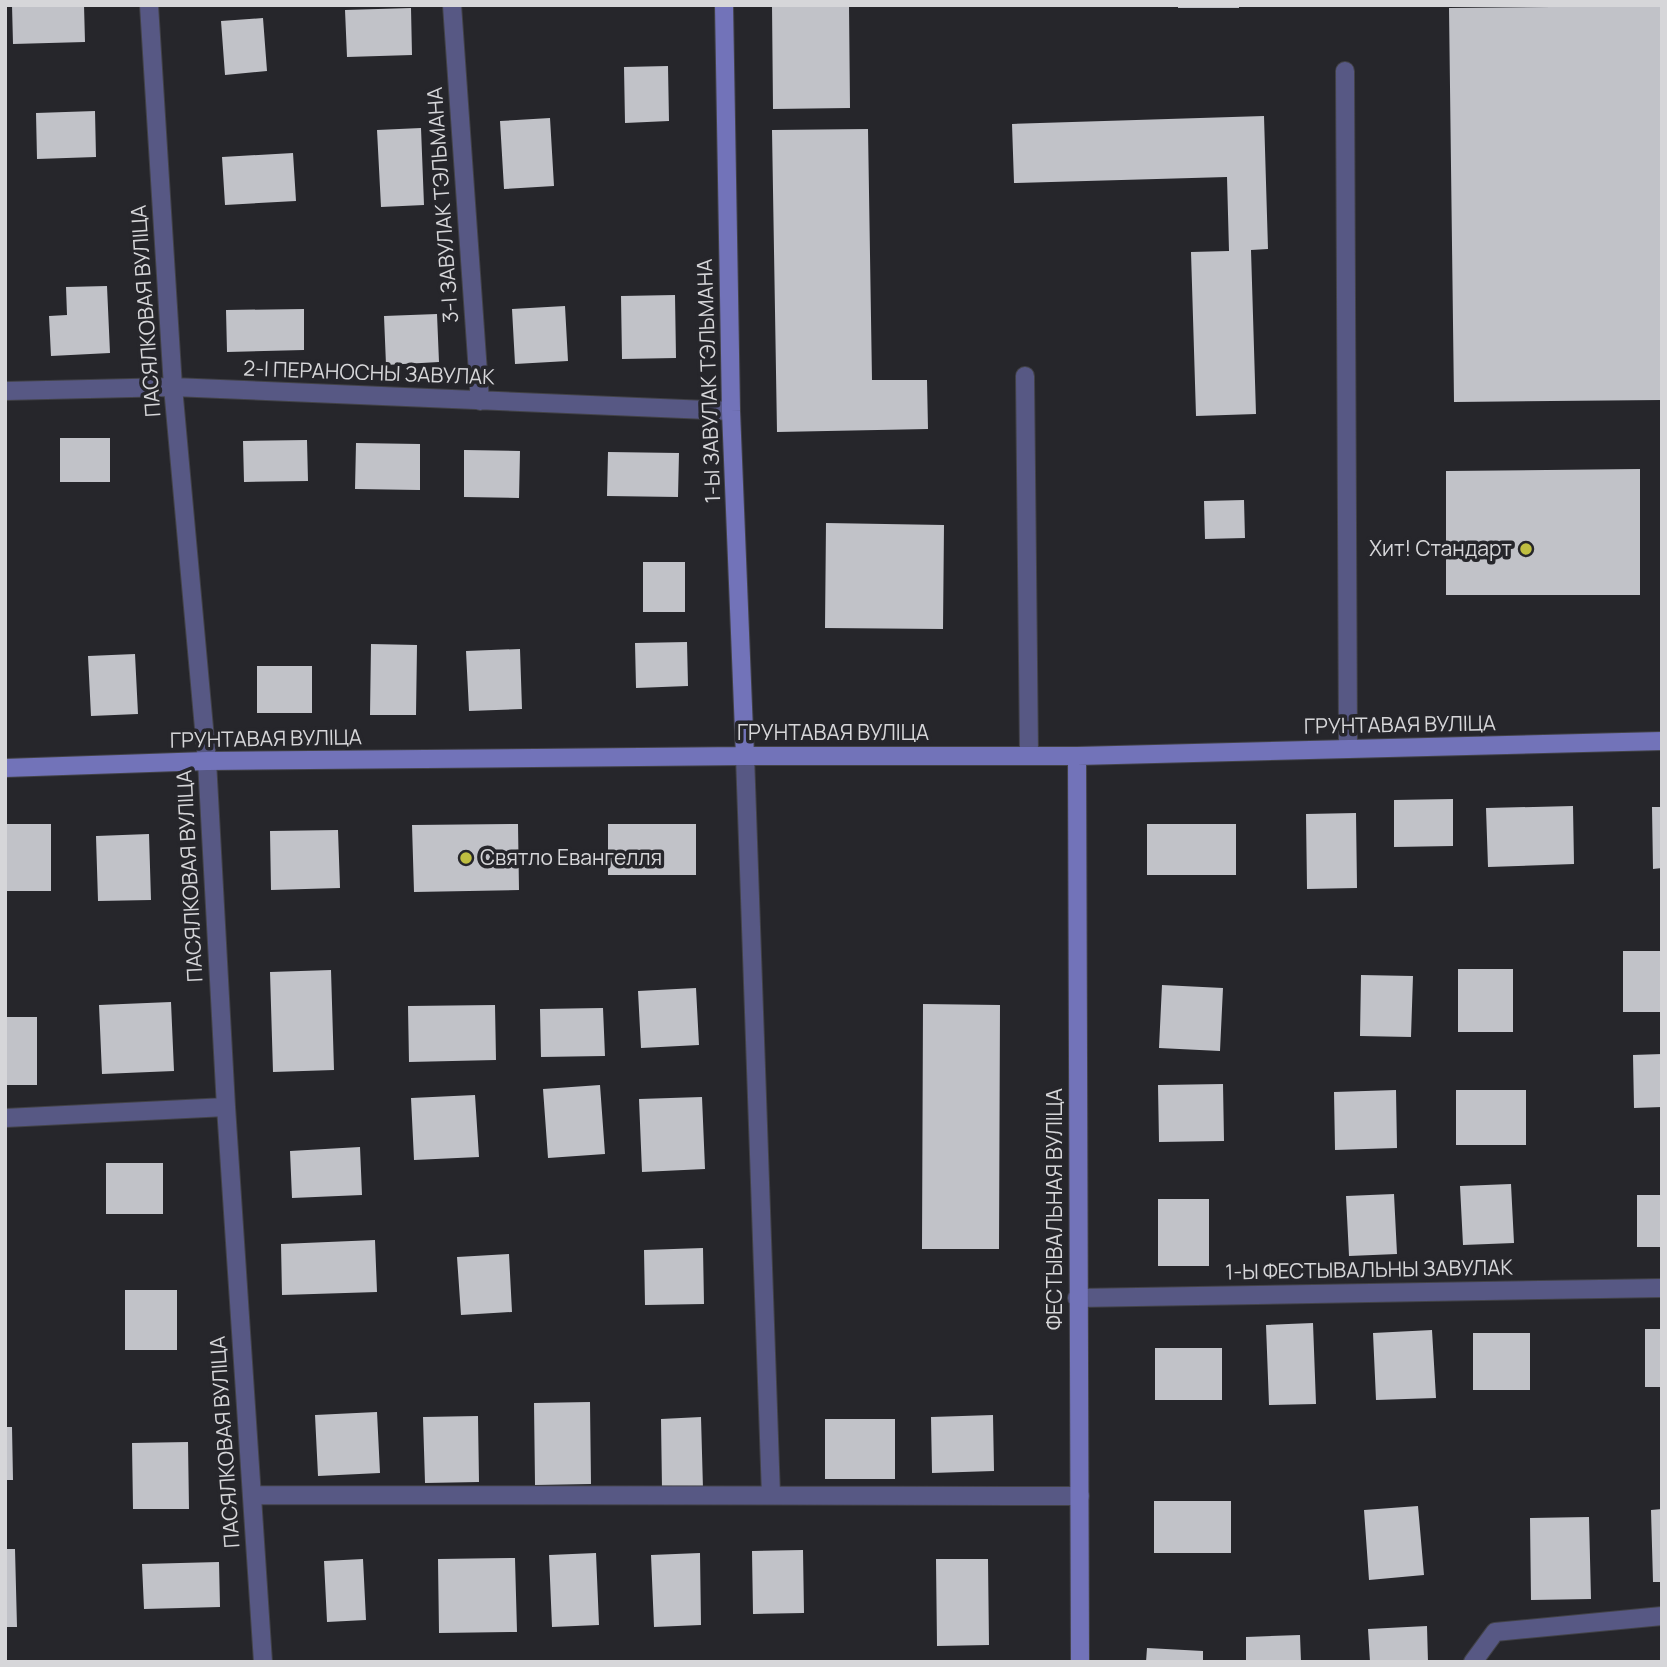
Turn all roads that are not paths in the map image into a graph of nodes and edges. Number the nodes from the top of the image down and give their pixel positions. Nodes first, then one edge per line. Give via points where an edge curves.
1 (149, 5) edge
2 (452, 5) edge
3 (724, 5) edge
4 (1345, 71) dead end
5 (1025, 376) dead end
6 (173, 387) junction
7 (5, 391) edge
8 (480, 401) junction
9 (731, 411) junction
10 (1662, 741) edge
11 (1348, 749) junction
12 (745, 756) junction
13 (1029, 756) junction
14 (1077, 756) junction
15 (207, 761) junction
16 (5, 768) edge
17 (226, 1107) junction
18 (5, 1118) edge
19 (1662, 1288) edge
20 (1077, 1298) junction
21 (252, 1495) junction
22 (771, 1495) junction
23 (1080, 1496) junction
24 (1662, 1616) edge
25 (263, 1662) edge
26 (1080, 1662) edge
27 (1473, 1662) edge

1 - 6 street, ПАСЯЛКОВАЯ ВУЛІЦА
2 - 8 street, 3-І ЗАВУЛАК ТЭЛЬМАНА
3 - 9 main road, 1-Ы ЗАВУЛАК ТЭЛЬМАНА
4 - 11 street
5 - 13 street
6 - 7 street, 2-І ПЕРАНОСНЫ ЗАВУЛАК
6 - 8 street, 2-І ПЕРАНОСНЫ ЗАВУЛАК
6 - 15 street, ПАСЯЛКОВАЯ ВУЛІЦА
8 - 9 street, 2-І ПЕРАНОСНЫ ЗАВУЛАК
9 - 12 main road, 1-Ы ЗАВУЛАК ТЭЛЬМАНА
10 - 11 main road, ГРУНТАВАЯ ВУЛІЦА
11 - 14 main road, ГРУНТАВАЯ ВУЛІЦА
12 - 13 main road, ГРУНТАВАЯ ВУЛІЦА
12 - 15 main road, ГРУНТАВАЯ ВУЛІЦА
12 - 22 street
13 - 14 main road, ГРУНТАВАЯ ВУЛІЦА
14 - 20 main road, ФЕСТЫВАЛЬНАЯ ВУЛІЦА
15 - 16 main road, ГРУНТАВАЯ ВУЛІЦА
15 - 17 street, ПАСЯЛКОВАЯ ВУЛІЦА
17 - 18 street
17 - 21 street, ПАСЯЛКОВАЯ ВУЛІЦА
19 - 20 street, 1-Ы ФЕСТЫВАЛЬНЫ ЗАВУЛАК
20 - 23 main road, ФЕСТЫВАЛЬНАЯ ВУЛІЦА
21 - 22 street
21 - 25 street, ПАСЯЛКОВАЯ ВУЛІЦА
22 - 23 street
23 - 26 main road, ФЕСТЫВАЛЬНАЯ ВУЛІЦА
24 - 27 street via 1495,1632

